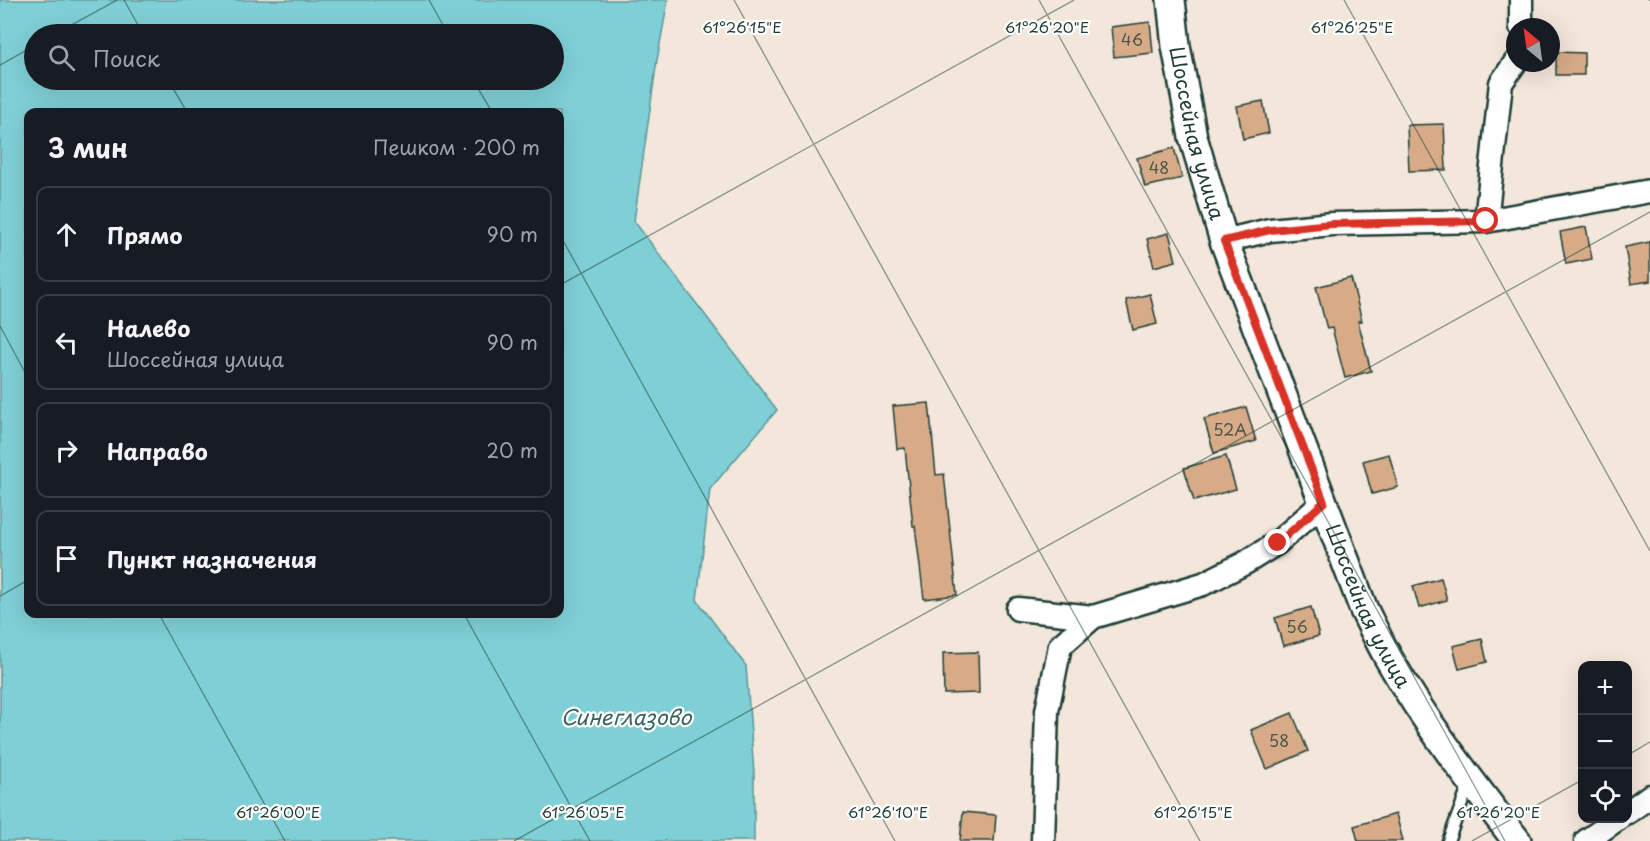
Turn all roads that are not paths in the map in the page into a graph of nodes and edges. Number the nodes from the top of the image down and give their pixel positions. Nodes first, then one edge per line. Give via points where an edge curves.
1 (1171, 0) edge
2 (1521, 0) edge
3 (1521, 18) edge
4 (1509, 72) edge
5 (1650, 191) edge
6 (1486, 221) junction
7 (1224, 241) junction
8 (1324, 502) junction
9 (1018, 609) dead end
10 (1093, 618) junction
11 (1471, 781) junction
12 (1650, 796) edge
13 (1632, 809) edge
14 (1613, 823) edge
15 (1043, 841) edge
16 (1448, 841) edge
17 (1517, 841) edge
18 (1586, 841) edge

1 - 7 street, Шоссейная улица via 1193,137
2 - 3 street
4 - 6 street via 1501,83
5 - 6 street
6 - 7 street via 1332,224 1270,230
7 - 8 street, Шоссейная улица
8 - 10 street via 1278,543 1245,564 1203,584
8 - 11 street, Шоссейная улица via 1364,610 1389,659
9 - 10 street
10 - 15 street via 1060,646 1047,711
11 - 16 lane
11 - 17 street, Шоссейная улица
12 - 13 street
14 - 18 street

